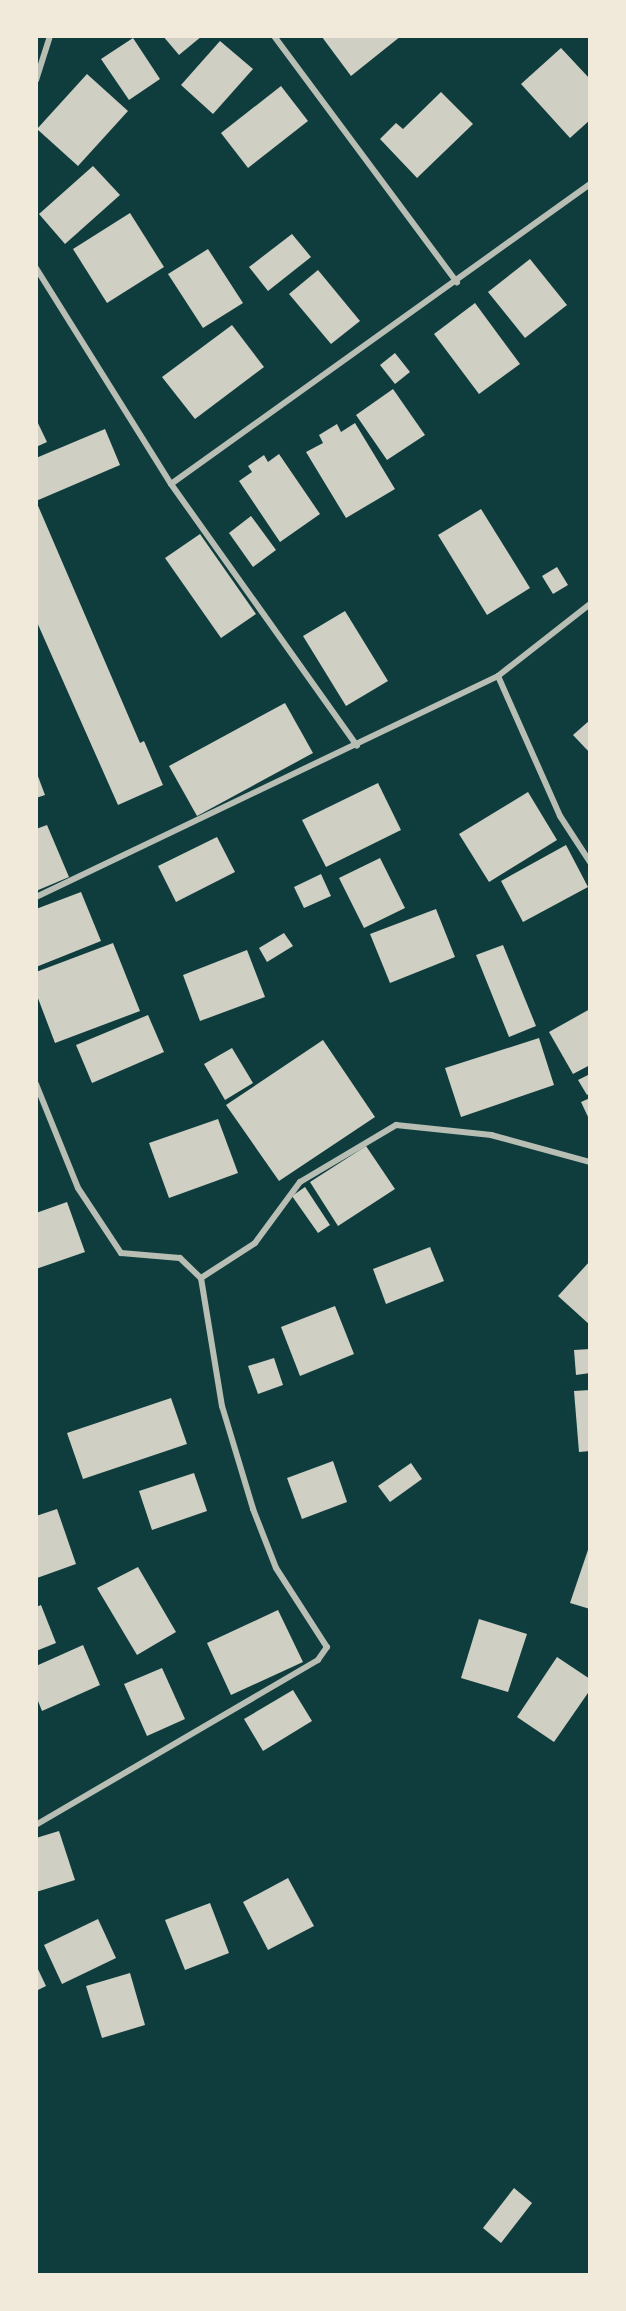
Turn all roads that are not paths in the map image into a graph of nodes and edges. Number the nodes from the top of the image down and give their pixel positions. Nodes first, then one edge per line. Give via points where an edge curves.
1 (50, 36) edge
2 (274, 36) edge
3 (36, 80) edge
4 (590, 184) edge
5 (36, 268) edge
6 (457, 282) junction
7 (171, 484) junction
8 (590, 604) edge
9 (498, 676) junction
10 (357, 746) junction
11 (590, 862) edge
12 (36, 897) edge
13 (36, 1084) edge
14 (590, 1162) edge
15 (201, 1278) junction
16 (36, 1825) edge

1 - 3 street
2 - 6 street
4 - 6 street
5 - 7 street
6 - 7 street
7 - 10 street
8 - 9 street
9 - 10 street
9 - 11 street via 560,816
10 - 12 street
13 - 15 street via 78,1188 121,1253 180,1258
14 - 15 street via 491,1135 396,1125 300,1182 255,1243
15 - 16 street via 222,1406 253,1509 276,1568 327,1647 318,1660

